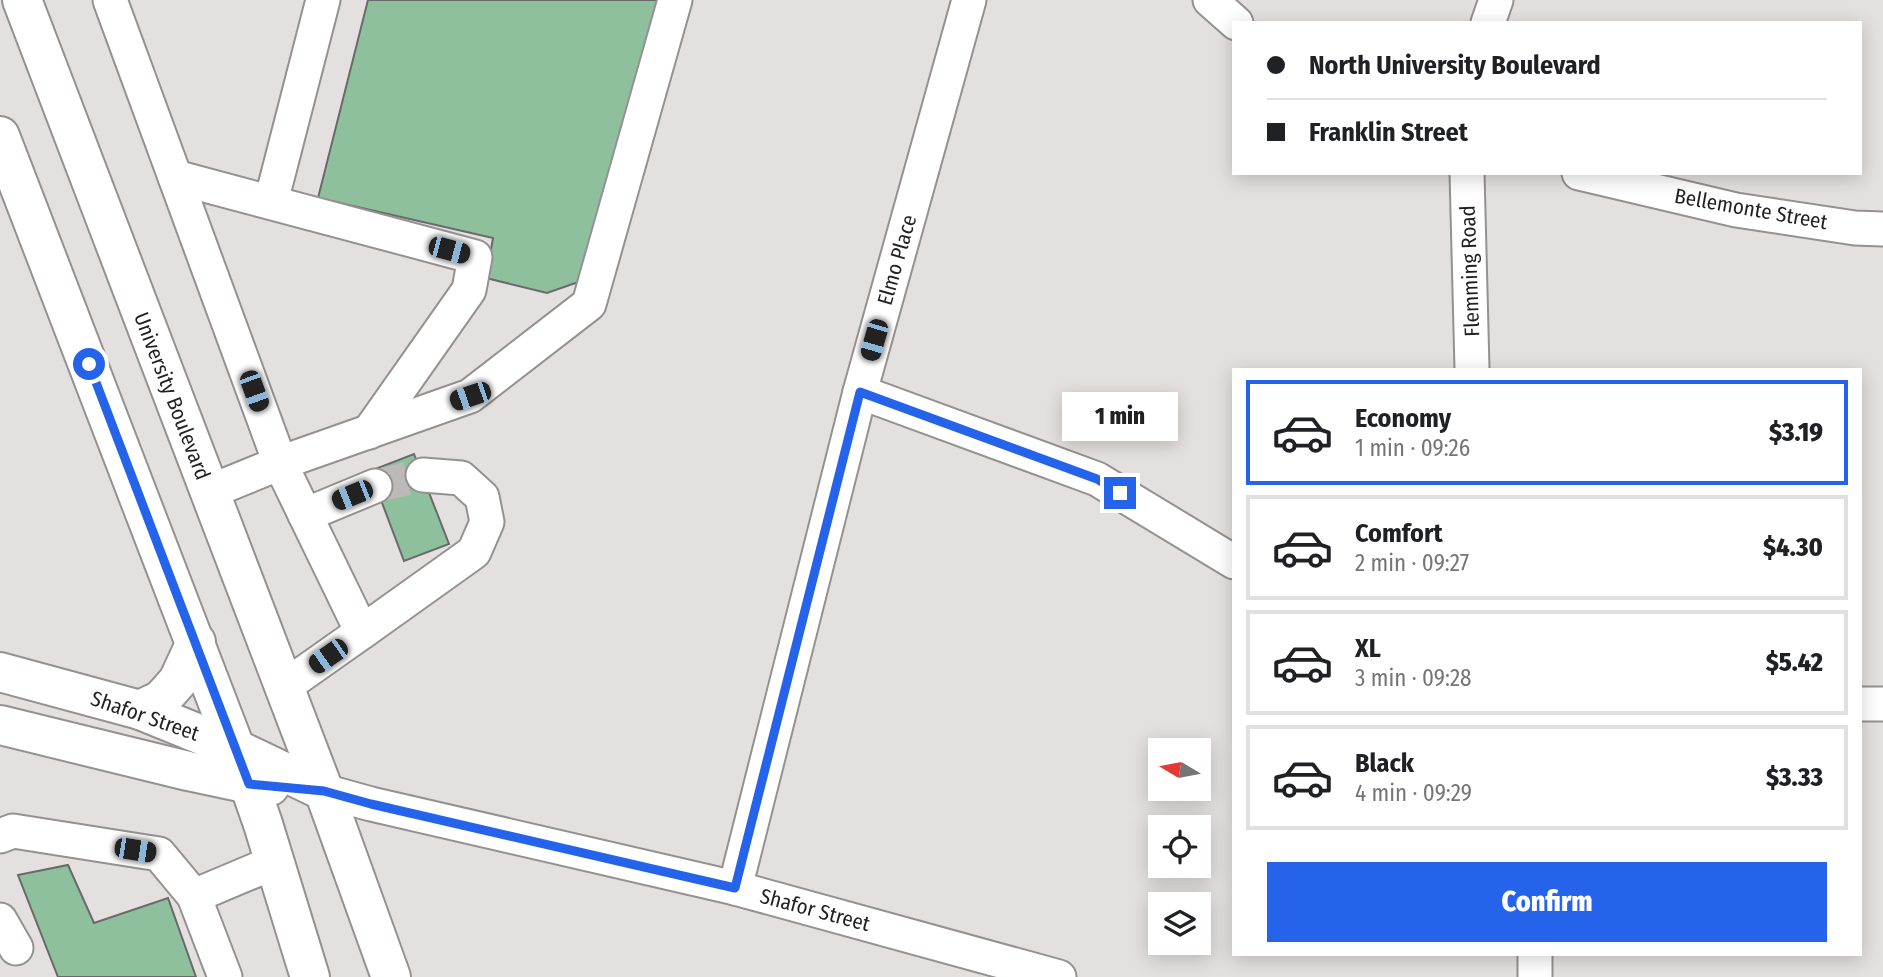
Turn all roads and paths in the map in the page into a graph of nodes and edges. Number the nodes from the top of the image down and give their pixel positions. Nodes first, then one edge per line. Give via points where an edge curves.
1 (22, 0) edge
2 (110, 0) edge
3 (323, 0) edge
4 (675, 0) edge
5 (970, 0) edge
6 (1210, 0) edge
7 (1496, 0) edge
8 (1234, 21) edge
9 (1489, 21) edge
10 (2, 147) edge
11 (1467, 175) edge
12 (1587, 175) edge
13 (175, 177) junction
14 (271, 202) junction
15 (1883, 229) edge
16 (1472, 368) edge
17 (860, 392) junction
18 (369, 432) junction
19 (280, 463) junction
20 (423, 475) tunnel mouth
21 (375, 486) tunnel mouth
22 (209, 492) junction
23 (305, 514) junction
24 (1232, 561) edge
25 (362, 632) junction
26 (196, 642) junction
27 (0, 672) edge
28 (284, 687) junction
29 (1862, 704) edge
30 (1883, 704) edge
31 (140, 710) junction
32 (0, 725) edge
33 (243, 766) junction
34 (324, 791) junction
35 (0, 836) edge
36 (275, 862) junction
37 (735, 888) junction
38 (194, 896) junction
39 (1535, 956) edge
40 (225, 977) edge
41 (310, 977) edge
42 (391, 977) edge
43 (1059, 977) edge
44 (1535, 977) edge

1 - 22 main road, University Boulevard
2 - 13 street
3 - 14 street
4 - 18 street via 589,304 470,396
5 - 17 street, Elmo Place
6 - 8 street
7 - 9 street
10 - 26 main road
11 - 16 street, Flemming Road
12 - 15 street, Bellemonte Street via 1736,210
13 - 14 street
13 - 19 street
14 - 18 street via 475,257 469,290
17 - 24 street via 1097,479
17 - 37 street, Elmo Place
18 - 19 street
19 - 22 street
19 - 23 street
20 - 25 street via 461,478 482,497 487,522 474,551
21 - 23 street
22 - 28 main road, University Boulevard
23 - 25 street
25 - 28 street
26 - 31 main road via 178,681 162,700
26 - 33 main road
27 - 31 main road, Shafor Street
28 - 34 main road, University Boulevard
29 - 30 street
31 - 33 main road, Shafor Street
32 - 33 main road, Shafor Street via 188,771
33 - 34 main road, Shafor Street
33 - 36 main road
34 - 37 street, Shafor Street
34 - 42 main road, University Boulevard
35 - 38 street via 13,831 159,854
36 - 38 street
36 - 41 main road
37 - 43 street, Shafor Street
38 - 40 street
39 - 44 street

